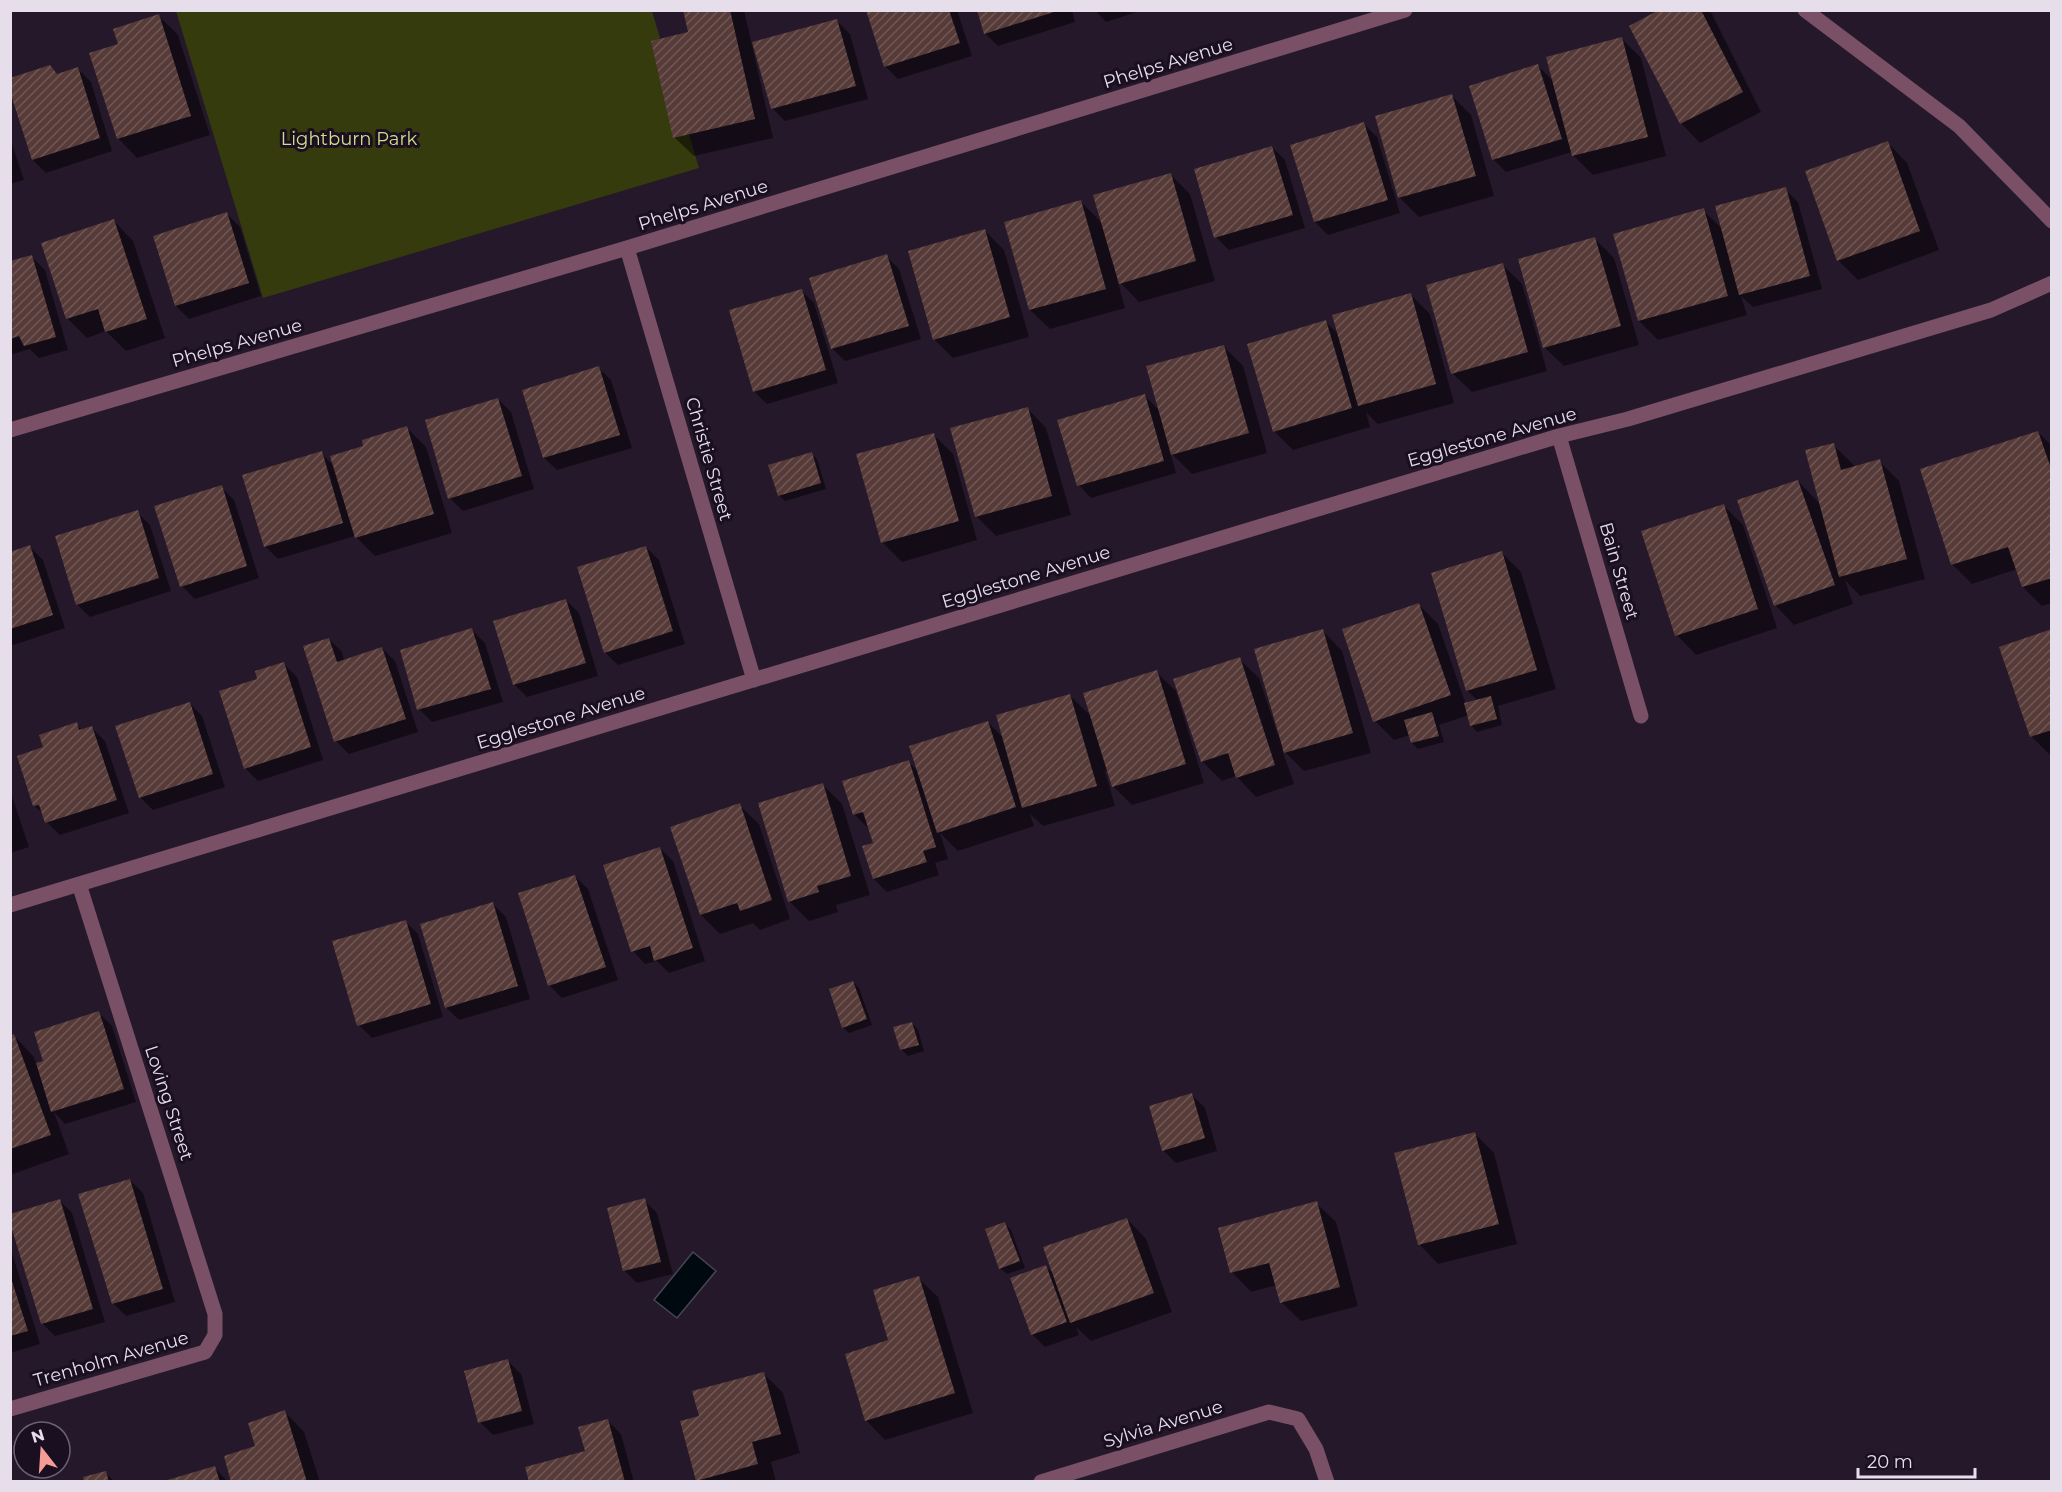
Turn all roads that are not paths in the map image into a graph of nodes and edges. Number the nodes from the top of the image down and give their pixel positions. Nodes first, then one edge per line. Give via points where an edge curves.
1 (1405, 10) edge
2 (1805, 10) edge
3 (2052, 221) edge
4 (627, 249) junction
5 (2052, 283) edge
6 (10, 430) edge
7 (1559, 436) junction
8 (754, 680) junction
9 (1641, 716) dead end
10 (79, 884) junction
11 (10, 905) edge
12 (215, 1335) joint
13 (10, 1409) edge
14 (1041, 1482) edge
15 (1327, 1482) edge

1 - 4 street, Phelps Avenue
2 - 3 street via 1959,126
4 - 6 street, Phelps Avenue
4 - 8 street, Christie Street
5 - 7 street, Egglestone Avenue via 1991,310
7 - 8 street, Egglestone Avenue
7 - 9 street, Bain Street
8 - 10 street, Egglestone Avenue
10 - 11 street, Egglestone Avenue
10 - 12 street, Loving Street via 215,1314
12 - 13 street, Trenholm Avenue via 205,1352
14 - 15 street, Sylvia Avenue via 1269,1412 1298,1419 1316,1449

